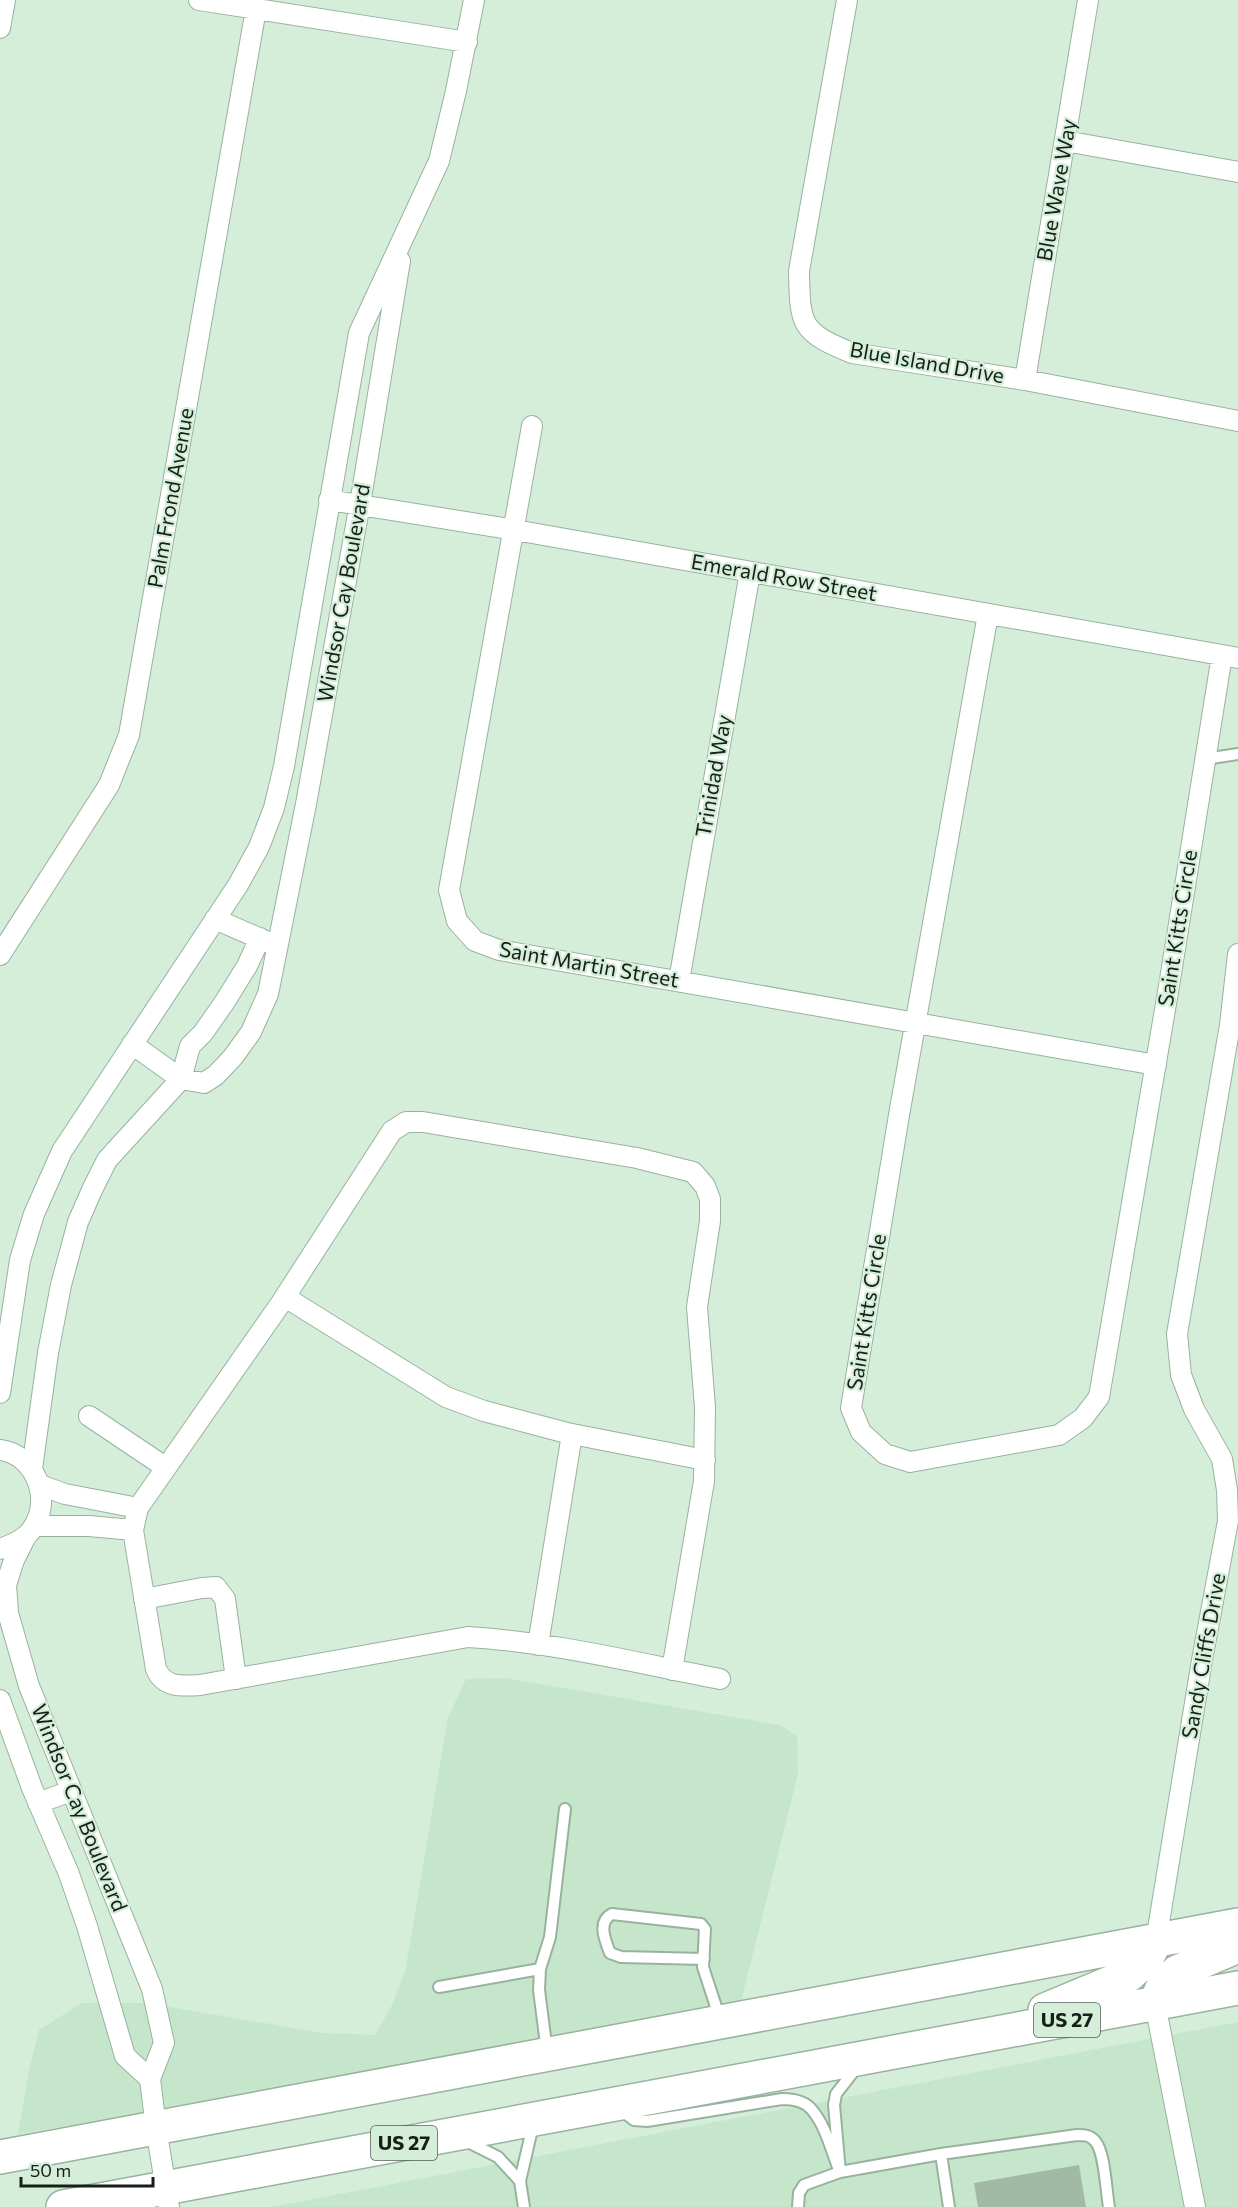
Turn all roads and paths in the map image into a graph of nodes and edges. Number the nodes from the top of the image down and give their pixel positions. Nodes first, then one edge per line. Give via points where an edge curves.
1 (5, 0) edge
2 (199, 0) edge
3 (474, 0) edge
4 (847, 0) edge
5 (1088, 0) edge
6 (256, 9) junction
7 (0, 28) edge
8 (467, 42) junction
9 (1065, 141) junction
10 (1238, 172) edge
11 (403, 238) junction
12 (1025, 380) junction
13 (1238, 421) edge
14 (532, 426) dead end
15 (329, 500) junction
16 (360, 504) junction
17 (515, 530) junction
18 (750, 572) junction
19 (988, 614) junction
20 (1230, 656) edge
21 (1238, 754) edge
22 (1205, 759) junction
23 (215, 919) junction
24 (260, 938) junction
25 (278, 946) junction
26 (1238, 954) edge
27 (0, 956) edge
28 (679, 981) junction
29 (1234, 1017) edge
30 (915, 1023) junction
31 (132, 1044) junction
32 (1156, 1065) junction
33 (181, 1079) junction
34 (285, 1296) junction
35 (0, 1393) edge
36 (89, 1416) dead end
37 (572, 1434) junction
38 (0, 1450) edge
39 (705, 1460) junction
40 (165, 1467) junction
41 (36, 1477) junction
42 (138, 1508) junction
43 (133, 1530) junction
44 (30, 1531) junction
45 (0, 1548) edge
46 (144, 1599) junction
47 (538, 1645) junction
48 (672, 1670) junction
49 (236, 1679) junction
50 (720, 1679) dead end
51 (0, 1700) edge
52 (71, 1791) junction
53 (38, 1803) junction
54 (565, 1809) dead end
55 (1238, 1925) edge
56 (1156, 1941) junction
57 (1238, 1946) edge
58 (704, 1959) junction
59 (540, 1969) junction
60 (439, 1987) dead end
61 (1238, 1988) edge
62 (1155, 2004) junction
63 (721, 2022) junction
64 (979, 2036) junction
65 (548, 2055) junction
66 (865, 2058) junction
67 (150, 2079) junction
68 (613, 2104) junction
69 (535, 2119) junction
70 (156, 2128) junction
71 (453, 2134) junction
72 (941, 2154) junction
73 (0, 2157) edge
74 (840, 2172) junction
75 (520, 2181) junction
76 (167, 2197) edge
77 (63, 2207) edge
78 (524, 2207) edge
79 (798, 2207) edge
80 (949, 2207) edge
81 (1109, 2207) edge
82 (1195, 2207) edge

1 - 7 street
2 - 6 street
3 - 8 street, Windsor Cay Boulevard
4 - 12 street, Blue Island Drive via 799,271 800,311 807,327 826,343 852,353
5 - 9 street, Blue Wave Way
6 - 8 street
6 - 27 street, Palm Frond Avenue via 129,735 109,784
8 - 11 street, Windsor Cay Boulevard via 439,161
9 - 10 street
9 - 12 street, Blue Wave Way
11 - 15 street, Windsor Cay Boulevard via 359,333
11 - 16 street, Windsor Cay Boulevard
12 - 13 street, Blue Island Drive
14 - 17 street, Saint Martin Street
15 - 16 street, Emerald Row Street
15 - 23 street, Windsor Cay Boulevard via 274,808 260,847
16 - 17 street, Emerald Row Street
16 - 25 street, Windsor Cay Boulevard
17 - 18 street, Emerald Row Street
17 - 28 street, Saint Martin Street via 449,890 457,921 476,941 499,950
18 - 19 street, Emerald Row Street
18 - 28 street, Trinidad Way
19 - 20 street, Emerald Row Street
19 - 30 street, Saint Kitts Circle
20 - 22 street, Saint Kitts Circle
21 - 22 lane
22 - 32 street, Saint Kitts Circle
23 - 24 street
23 - 31 street, Windsor Cay Boulevard
24 - 25 street
24 - 33 street, Windsor Cay Boulevard via 224,1003 190,1046
25 - 33 street, Windsor Cay Boulevard via 268,994 251,1032 233,1057 204,1083
26 - 29 street, Sandy Cliffs Drive
28 - 30 street, Saint Martin Street
29 - 56 street, Sandy Cliffs Drive via 1177,1334 1181,1375 1194,1409 1222,1459 1228,1521
30 - 32 street, Saint Martin Street
30 - 32 street, Saint Kitts Circle via 851,1408 861,1432 885,1454 910,1462 1059,1435 1083,1418 1099,1397
31 - 33 street
31 - 35 street, Windsor Cay Boulevard via 62,1151 34,1214 20,1260
33 - 41 street, Windsor Cay Boulevard via 107,1160 78,1222 48,1353
34 - 37 street via 446,1397
34 - 39 street via 392,1131 406,1122 637,1158 693,1172 710,1199 697,1307
34 - 40 street
36 - 40 street
37 - 39 street
37 - 47 street
38 - 41 street via 21,1458
39 - 48 street
40 - 42 street
41 - 42 street via 65,1494
41 - 44 street, Windsor Cay Boulevard via 42,1496
42 - 43 street
43 - 44 street via 89,1526
43 - 46 street
44 - 45 street via 14,1544
44 - 52 street, Windsor Cay Boulevard via 6,1585 8,1613 29,1686
46 - 49 street via 159,1677 179,1686
46 - 49 street via 216,1587 225,1599
47 - 48 street
47 - 49 street via 468,1637
48 - 50 street
51 - 53 street, Windsor Cay Boulevard
52 - 53 street
52 - 67 street, Windsor Cay Boulevard via 152,1989 164,2043
53 - 67 street, Windsor Cay Boulevard via 87,1926 125,2056
54 - 59 lane via 550,1937
55 - 56 highway
56 - 63 highway
56 - 64 highway via 1146,1959 1129,1975
57 - 62 highway via 1177,1972 1164,1984
58 - 58 lane via 705,1929 701,1924 612,1914 604,1923 604,1940 610,1953 621,1957
58 - 63 lane via 703,1967
59 - 60 lane
59 - 65 lane
61 - 62 highway, US 27
62 - 64 highway, US 27
62 - 82 street
63 - 65 highway
64 - 66 highway, US 27
65 - 70 highway
66 - 68 highway, US 27
66 - 74 lane via 836,2094
67 - 70 street, Windsor Cay Boulevard
68 - 69 highway, US 27
68 - 74 lane via 634,2120 647,2121 792,2099 812,2110
69 - 71 highway, US 27
69 - 75 lane
70 - 73 highway
70 - 76 street, Windsor Cay Boulevard
71 - 75 lane via 498,2157
71 - 76 highway, US 27
72 - 74 lane
72 - 80 lane
72 - 81 lane via 1089,2136 1100,2153
74 - 79 lane via 804,2185
75 - 78 lane
76 - 77 highway, US 27

